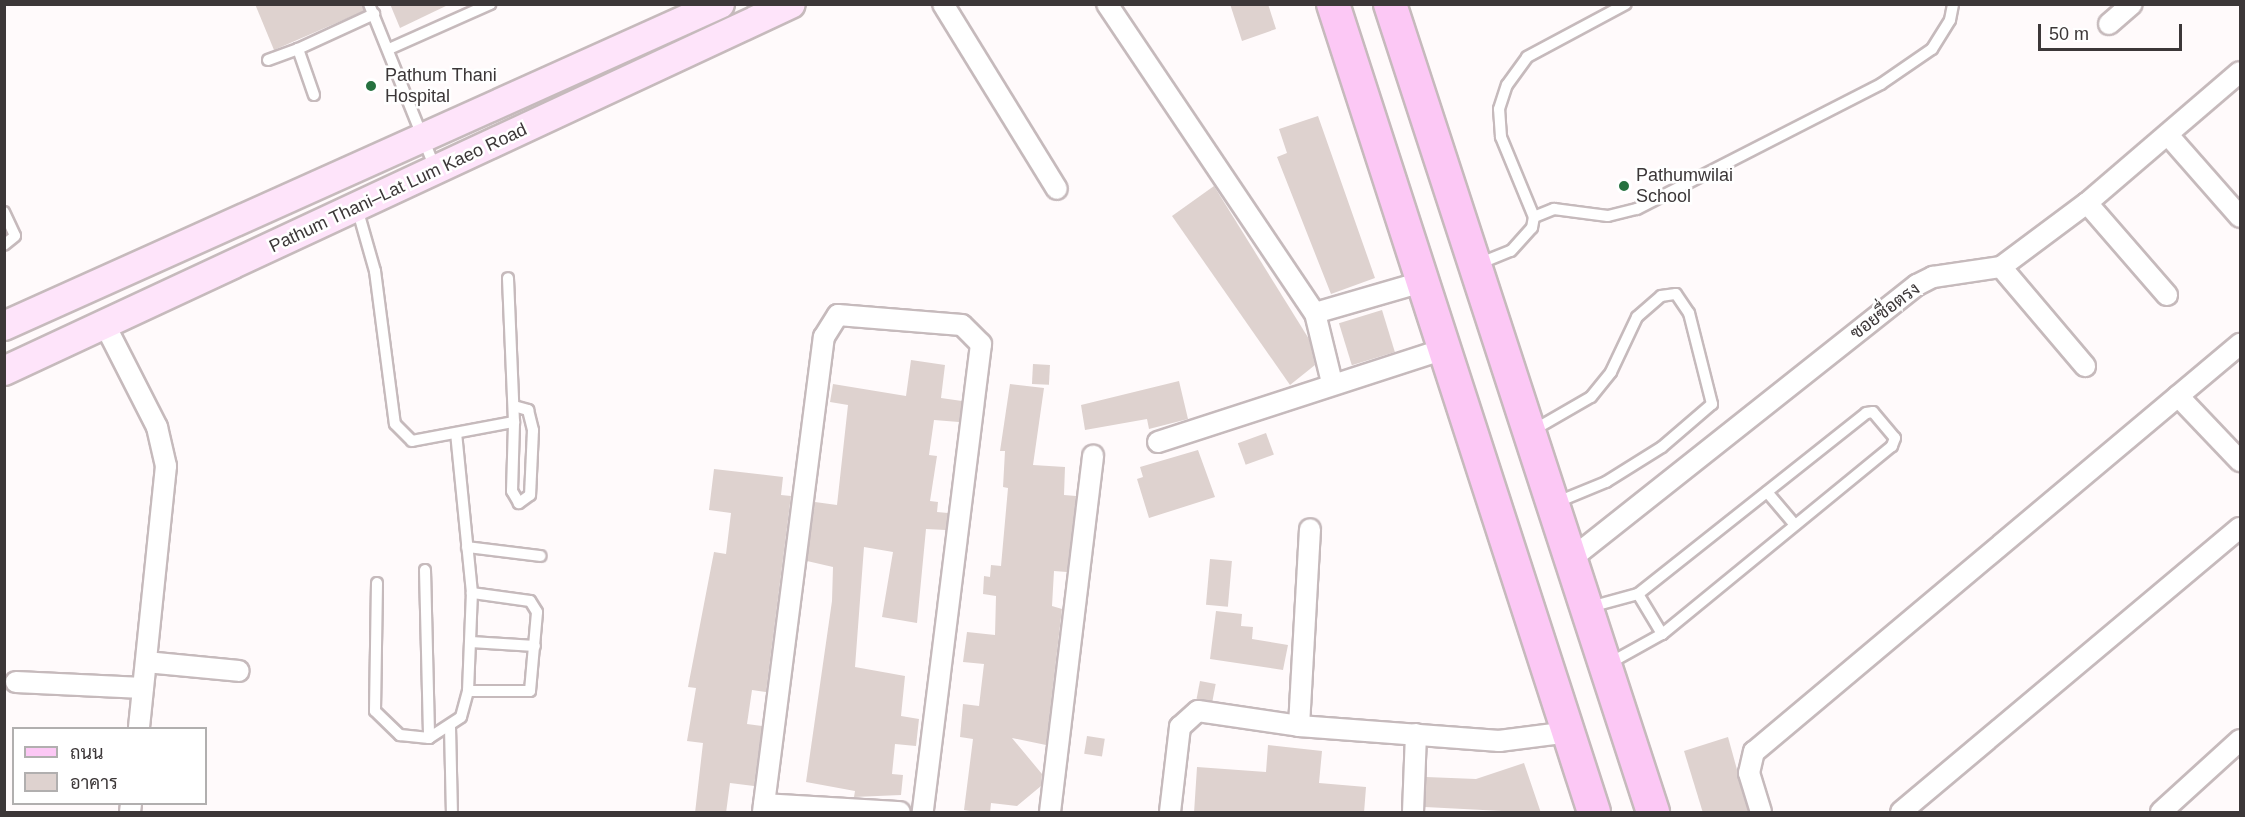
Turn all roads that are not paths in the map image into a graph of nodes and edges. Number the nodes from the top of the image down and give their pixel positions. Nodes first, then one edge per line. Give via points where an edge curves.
1 (490, 4) edge
2 (720, 4) edge
3 (791, 4) edge
4 (943, 4) edge
5 (1107, 4) edge
6 (1333, 4) edge
7 (1390, 4) edge
8 (1626, 4) edge
9 (1953, 4) edge
10 (2132, 4) edge
11 (371, 9) edge
12 (2109, 24) dead end
13 (298, 49) junction
14 (389, 49) junction
15 (267, 60) dead end
16 (2241, 72) edge
17 (314, 95) dead end
18 (2168, 135) junction
19 (425, 138) junction
20 (436, 171) junction
21 (1057, 189) dead end
22 (2087, 203) junction
23 (357, 208) junction
24 (4, 212) edge
25 (1534, 217) junction
26 (2241, 217) edge
27 (4, 245) edge
28 (1475, 265) junction
29 (2001, 267) junction
30 (508, 278) dead end
31 (1422, 282) junction
32 (2167, 294) dead end
33 (1315, 313) junction
34 (104, 323) junction
35 (4, 326) edge
36 (2241, 344) edge
37 (1444, 349) junction
38 (2085, 366) dead end
39 (4, 371) edge
40 (1332, 383) junction
41 (2178, 396) junction
42 (514, 406) junction
43 (514, 422) junction
44 (1532, 431) junction
45 (456, 434) junction
46 (1158, 442) dead end
47 (1093, 456) dead end
48 (2241, 461) edge
49 (1767, 492) junction
50 (1554, 504) junction
51 (1795, 525) junction
52 (2241, 528) edge
53 (1310, 529) dead end
54 (467, 547) junction
55 (540, 556) dead end
56 (1571, 559) junction
57 (425, 570) dead end
58 (377, 583) dead end
59 (472, 593) junction
60 (1638, 594) junction
61 (1587, 608) junction
62 (1662, 634) junction
63 (471, 642) junction
64 (535, 646) junction
65 (146, 662) junction
66 (1606, 665) junction
67 (239, 671) dead end
68 (16, 682) dead end
69 (143, 688) junction
70 (468, 691) junction
71 (1299, 726) junction
72 (139, 727) edge
73 (450, 727) junction
74 (1569, 732) junction
75 (1416, 734) junction
76 (429, 738) junction
77 (2241, 740) edge
78 (764, 808) edge
79 (452, 813) edge
80 (900, 813) edge
81 (923, 813) edge
82 (1050, 813) edge
83 (1170, 813) edge
84 (1413, 813) edge
85 (1594, 813) edge
86 (1653, 813) edge
87 (1761, 813) edge
88 (1901, 813) edge
89 (2161, 813) edge

1 - 14 lane
2 - 19 main road, Pathum Thani–Lat Lum Kaeo Road
3 - 20 main road, Pathum Thani–Lat Lum Kaeo Road
4 - 21 street
5 - 33 street
6 - 31 main road
7 - 28 main road
8 - 25 lane via 1527,57 1507,85 1499,109 1501,136
9 - 25 lane via 1950,20 1932,49 1881,84 1637,209 1608,216 1554,209
10 - 12 street
11 - 13 lane
11 - 14 lane
13 - 15 lane
13 - 17 lane
14 - 19 lane
16 - 18 street, ซอยซื่อตรง
18 - 22 street, ซอยซื่อตรง
18 - 26 street
19 - 20 lane
19 - 35 main road, Pathum Thani–Lat Lum Kaeo Road
20 - 23 main road, Pathum Thani–Lat Lum Kaeo Road
22 - 29 street, ซอยซื่อตรง
22 - 32 street
23 - 34 main road, Pathum Thani–Lat Lum Kaeo Road
23 - 45 lane via 375,271 395,424 412,441
24 - 27 lane via 15,236
25 - 28 lane via 1532,228 1511,251
28 - 44 main road
29 - 38 street
29 - 56 street, ซอยซื่อตรง via 1917,285
30 - 42 lane
31 - 33 street
31 - 37 main road
33 - 40 street
34 - 39 main road, Pathum Thani–Lat Lum Kaeo Road
34 - 65 street via 157,428 166,466
36 - 41 street
37 - 40 street
37 - 74 main road
40 - 46 street
41 - 48 street
41 - 87 street via 1754,752 1749,772
42 - 43 lane
42 - 43 lane via 528,410 533,430 530,495 519,503 512,491
43 - 45 lane
44 - 50 main road
44 - 50 lane via 1591,397 1611,372 1637,317 1661,296 1676,294 1689,313 1712,404 1662,447 1606,482
45 - 54 lane
47 - 82 street
49 - 51 lane
49 - 51 lane via 1874,412 1895,438 1892,446
49 - 60 lane
50 - 56 main road
51 - 62 lane
52 - 88 street
53 - 71 street
54 - 55 lane
54 - 59 lane
56 - 61 main road
57 - 76 lane
58 - 76 lane via 375,711 383,725 400,735
59 - 63 lane
59 - 64 lane via 534,605
60 - 61 lane
60 - 62 lane
61 - 66 main road
62 - 66 lane
63 - 64 lane
63 - 70 lane
64 - 70 lane via 528,693
65 - 67 street
65 - 69 street
66 - 86 main road
68 - 69 street
69 - 72 street
70 - 73 lane via 466,706
71 - 75 street
71 - 83 street via 1198,711 1188,714 1180,727
73 - 76 lane
73 - 79 lane
74 - 75 street via 1499,741
74 - 85 main road
75 - 84 street
77 - 89 street
78 - 80 street
78 - 81 street via 824,337 838,315 962,326 981,344

